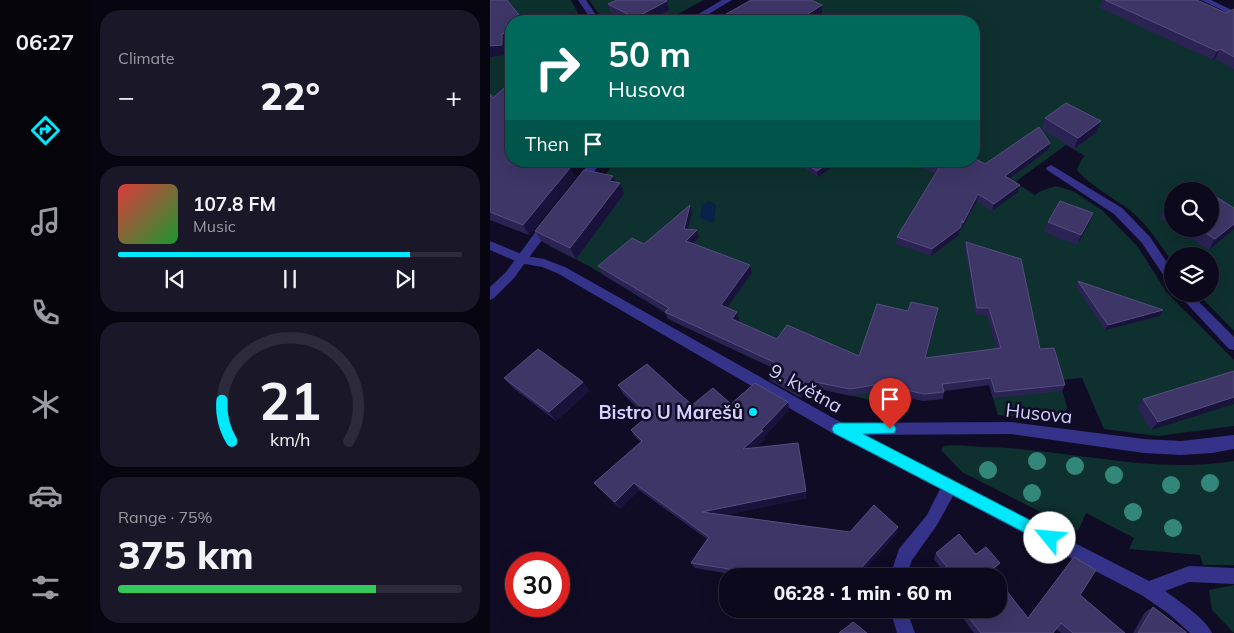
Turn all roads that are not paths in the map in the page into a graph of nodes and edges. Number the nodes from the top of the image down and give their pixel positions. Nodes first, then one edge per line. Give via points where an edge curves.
1 (582, 0) edge
2 (728, 0) edge
3 (1205, 0) edge
4 (1234, 14) edge
5 (592, 15) edge
6 (702, 15) edge
7 (592, 167) edge
8 (1051, 168) dead end
9 (571, 194) edge
10 (555, 214) edge
11 (490, 246) edge
12 (520, 258) junction
13 (1164, 267) edge
14 (490, 295) edge
15 (1192, 302) edge
16 (1234, 345) edge
17 (839, 429) junction
18 (1234, 442) edge
19 (950, 486) junction
20 (901, 568) edge
21 (1234, 576) edge
22 (1149, 590) junction
23 (901, 618) edge
24 (906, 633) edge
25 (1203, 633) edge

1 - 5 street
2 - 6 street
3 - 4 street
7 - 9 street
8 - 13 street via 1118,211 1146,240
10 - 12 street
11 - 12 street, 9. května
12 - 14 street via 510,275
12 - 17 street, 9. května via 561,270
15 - 16 street
17 - 18 street, Husova via 1011,428 1180,448
17 - 19 street, 9. května
19 - 20 street via 932,520 905,555
19 - 22 street, 9. května
21 - 22 street via 1189,574
22 - 25 street, 9. května
23 - 24 street

